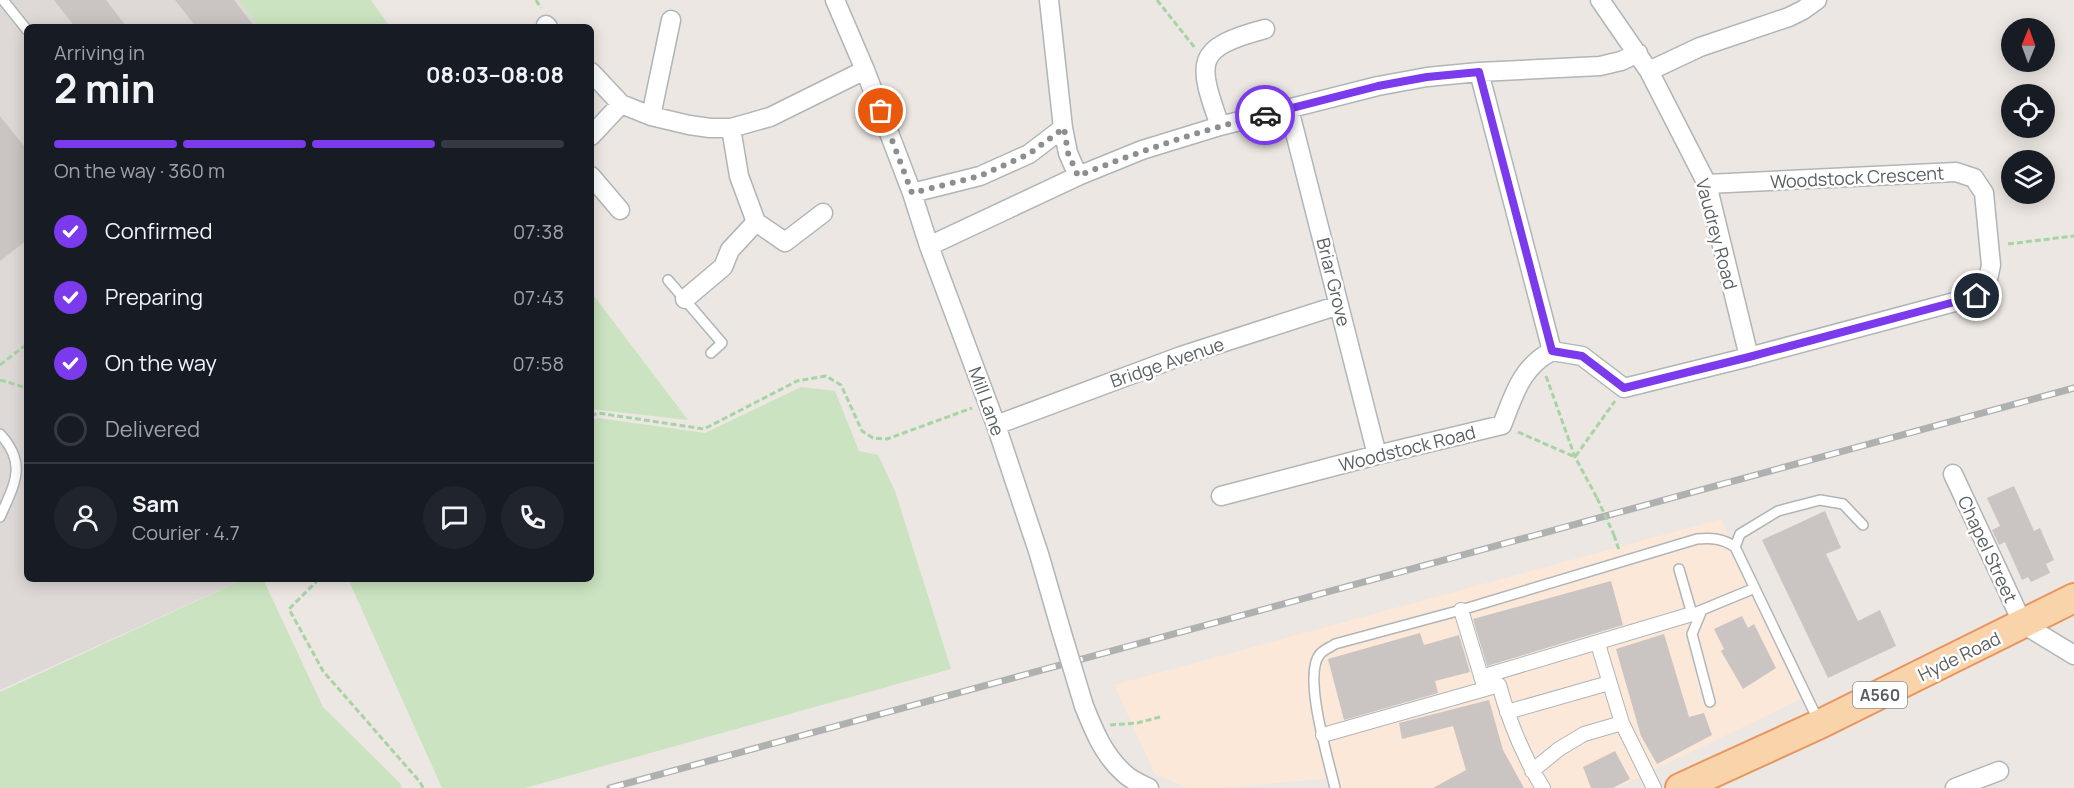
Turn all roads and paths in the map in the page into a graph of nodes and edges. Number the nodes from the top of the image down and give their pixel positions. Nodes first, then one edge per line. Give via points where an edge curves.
1 (3, 0) edge
2 (1049, 0) edge
3 (1157, 0) edge
4 (1600, 0) edge
5 (1816, 0) edge
6 (838, 1) edge
7 (671, 20) dead end
8 (24, 26) edge
9 (1265, 28) dead end
10 (1638, 53) junction
11 (1209, 57) junction
12 (865, 70) junction
13 (1649, 70) junction
14 (1479, 72) junction
15 (594, 75) edge
16 (621, 104) junction
17 (1289, 109) junction
18 (651, 116) junction
19 (1220, 126) junction
20 (731, 128) junction
21 (1064, 128) junction
22 (594, 133) edge
23 (1078, 176) junction
24 (594, 180) edge
25 (1707, 184) junction
26 (912, 193) junction
27 (620, 210) dead end
28 (823, 213) dead end
29 (756, 222) junction
30 (2074, 236) edge
31 (929, 246) junction
32 (1989, 247) junction
33 (668, 280) dead end
34 (686, 299) junction
35 (1339, 304) junction
36 (24, 346) edge
37 (711, 353) dead end
38 (1546, 354) junction
39 (1749, 357) junction
40 (0, 365) edge
41 (0, 380) edge
42 (24, 387) edge
43 (1624, 388) junction
44 (987, 402) junction
45 (594, 415) edge
46 (996, 425) junction
47 (1502, 425) junction
48 (0, 434) edge
49 (1377, 455) junction
50 (1575, 457) junction
51 (1953, 474) dead end
52 (1221, 496) dead end
53 (0, 517) edge
54 (1863, 525) dead end
55 (1614, 535) dead end
56 (1735, 547) junction
57 (1679, 569) dead end
58 (316, 582) edge
59 (1755, 588) junction
60 (2074, 598) edge
61 (1461, 610) junction
62 (1697, 612) junction
63 (2023, 624) junction
64 (1598, 644) junction
65 (2074, 656) edge
66 (1483, 683) junction
67 (1609, 683) junction
68 (1710, 702) dead end
69 (1507, 712) junction
70 (1160, 717) dead end
71 (1622, 723) junction
72 (1821, 724) junction
73 (1094, 731) junction
74 (1323, 735) junction
75 (1532, 771) junction
76 (1999, 771) dead end
77 (1120, 781) edge
78 (423, 788) edge
79 (1149, 788) edge
80 (1335, 788) edge
81 (1543, 788) edge
82 (1654, 788) edge
83 (1680, 788) edge
84 (1955, 788) edge

1 - 8 lane
2 - 21 street
3 - 11 path via 1197,50
4 - 10 street, Vaudrey Road
5 - 13 street via 1789,17 1700,47
6 - 12 street, Mill Lane
7 - 18 street
9 - 11 street via 1218,46
10 - 13 street, Vaudrey Road
10 - 14 street via 1621,62 1600,66
11 - 19 street via 1205,78
12 - 20 street via 770,117
12 - 26 street, Mill Lane
13 - 25 street, Vaudrey Road
14 - 17 street via 1378,86
14 - 38 street
15 - 16 street
16 - 18 street
16 - 22 street
17 - 19 street
17 - 35 street, Briar Grove
18 - 20 street via 710,129
19 - 23 street via 1142,150
20 - 29 street via 739,176
21 - 23 street via 1068,153
21 - 26 street via 1029,154 980,176
23 - 31 street
24 - 27 street
25 - 32 street, Woodstock Crescent via 1956,172 1974,178 1984,193
25 - 39 street, Vaudrey Road
26 - 31 street, Mill Lane
28 - 29 street via 785,242
29 - 34 street via 730,250 723,267
30 - 32 path
31 - 44 street, Mill Lane
32 - 39 street, Woodstock Crescent via 1987,284 1977,296
33 - 34 lane
34 - 37 lane via 722,343
35 - 46 street, Bridge Avenue via 1181,356
35 - 49 street, Briar Grove
36 - 40 path
38 - 43 street via 1582,356
38 - 47 street via 1520,381
38 - 50 path
39 - 43 street, Woodstock Crescent
41 - 42 path
43 - 50 path
44 - 45 path via 886,439 873,438 862,431 841,385 825,376 797,381 704,429
44 - 46 street, Mill Lane
46 - 73 street, Mill Lane, bridge
47 - 49 street, Woodstock Road
47 - 50 path
48 - 53 lane via 12,447 16,463 16,480
49 - 52 street, Woodstock Road
50 - 55 path, bridge
51 - 63 street, Chapel Street
54 - 56 lane via 1843,504 1820,500 1778,511 1740,534
56 - 59 lane
56 - 61 lane via 1725,540 1697,539
57 - 62 lane
58 - 78 path via 289,609 323,671
59 - 62 lane
59 - 72 lane
60 - 63 main road, Hyde Road / A560
61 - 66 street
61 - 74 lane via 1335,644 1320,654 1313,674
62 - 64 street
62 - 68 lane via 1692,634
63 - 65 street
63 - 72 main road, Hyde Road / A560
64 - 66 street
64 - 67 street
66 - 69 street via 1499,685
66 - 74 street
67 - 69 street
67 - 71 street
69 - 75 street
70 - 73 path
71 - 75 street via 1584,734
71 - 82 street
72 - 83 main road, Hyde Road / A560
73 - 77 street, Mill Lane
74 - 80 lane
75 - 81 street
76 - 84 street
77 - 79 street, Mill Lane

